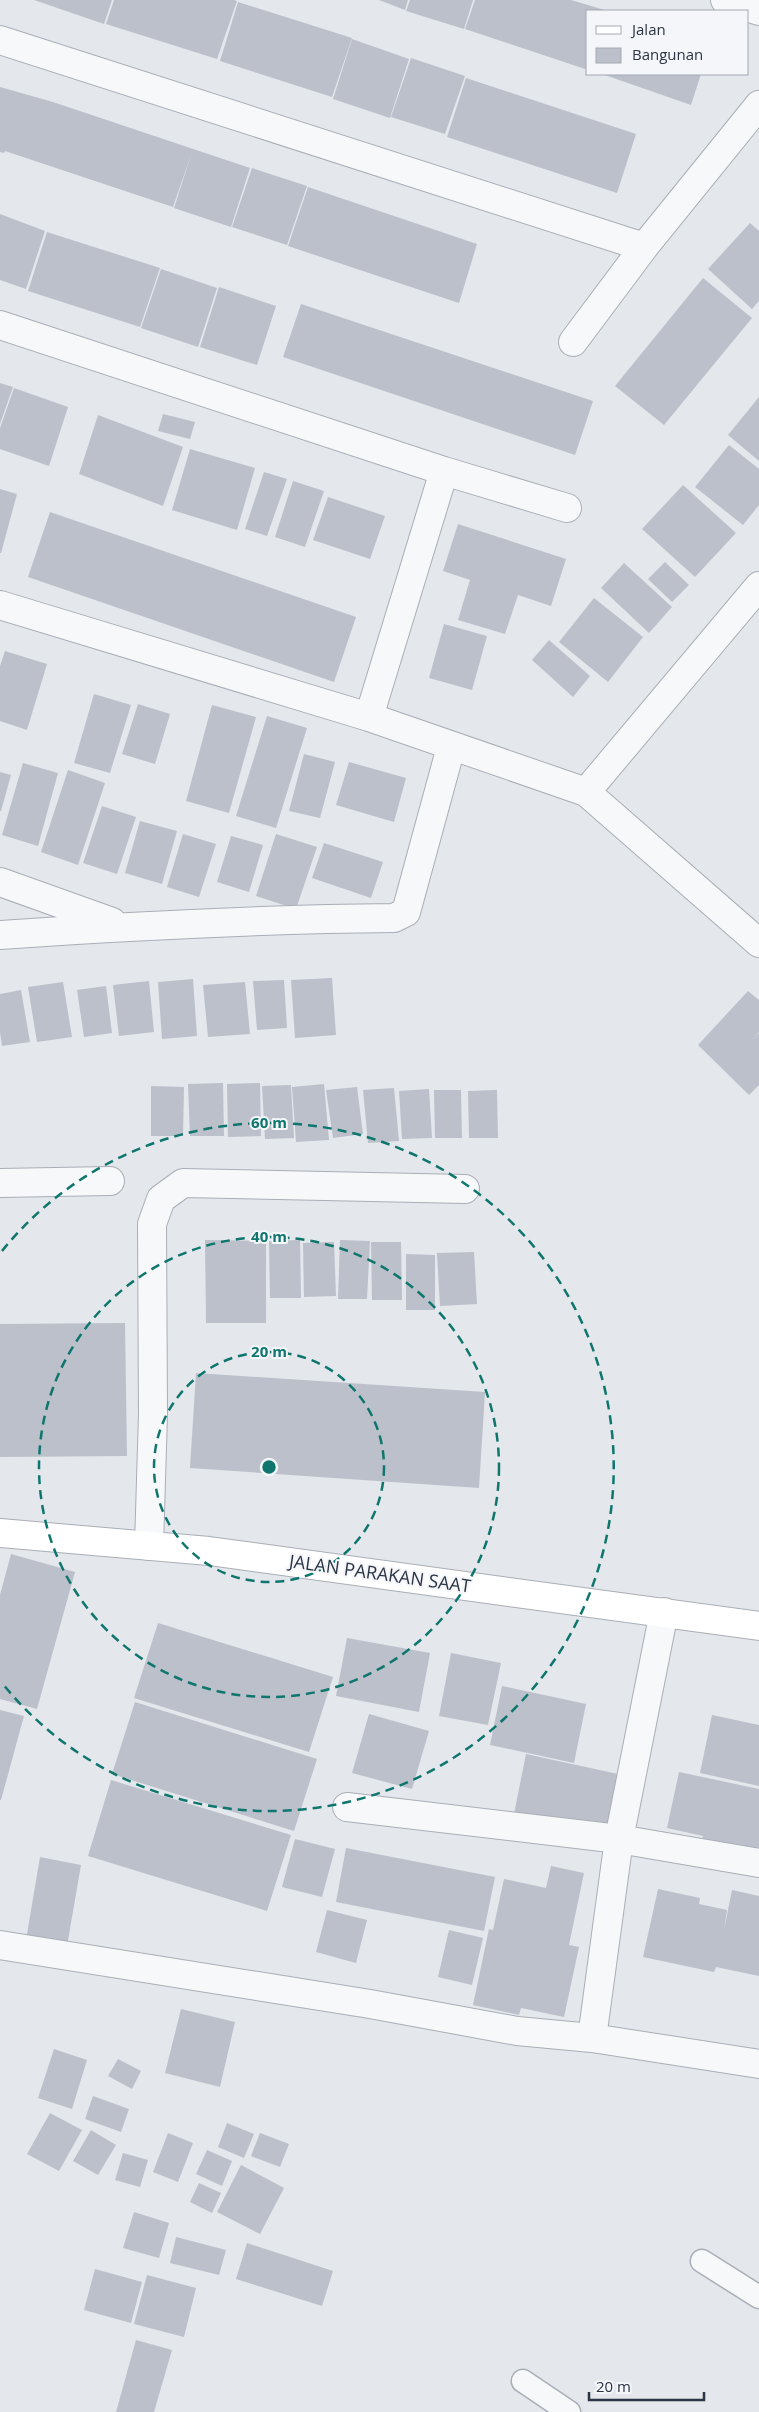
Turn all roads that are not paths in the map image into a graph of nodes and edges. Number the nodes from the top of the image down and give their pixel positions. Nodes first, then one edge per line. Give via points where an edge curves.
1 (725, 0) edge
2 (759, 11) edge
3 (0, 40) edge
4 (759, 105) edge
5 (644, 247) junction
6 (0, 325) edge
7 (572, 342) dead end
8 (444, 471) junction
9 (567, 508) dead end
10 (756, 596) edge
11 (0, 605) edge
12 (369, 717) junction
13 (451, 747) junction
14 (586, 792) junction
15 (0, 882) edge
16 (123, 926) junction
17 (0, 935) edge
18 (759, 944) edge
19 (110, 1181) dead end
20 (0, 1183) edge
21 (465, 1189) dead end
22 (0, 1533) edge
23 (149, 1546) junction
24 (664, 1612) junction
25 (759, 1626) edge
26 (347, 1807) dead end
27 (619, 1839) junction
28 (759, 1862) edge
29 (0, 1945) edge
30 (592, 2038) junction
31 (759, 2064) edge
32 (702, 2260) dead end
33 (759, 2296) edge
34 (523, 2381) dead end
35 (569, 2412) edge

1 - 2 street
3 - 5 street
4 - 5 street
5 - 7 street
6 - 8 street
8 - 9 street
8 - 12 street
10 - 14 street
11 - 12 street
12 - 13 street
13 - 14 street
13 - 16 street via 406,912 400,916
14 - 18 street
15 - 16 street
16 - 17 street
19 - 20 street
21 - 23 street via 183,1183 160,1199 152,1224
22 - 23 street, JALAN PARAKAN SAAT
23 - 24 street, JALAN PARAKAN SAAT via 209,1551
24 - 25 street, JALAN PARAKAN SAAT
24 - 27 street
26 - 27 street
27 - 28 street
27 - 30 street
29 - 30 street via 517,2030
30 - 31 street
32 - 33 lane
34 - 35 lane

